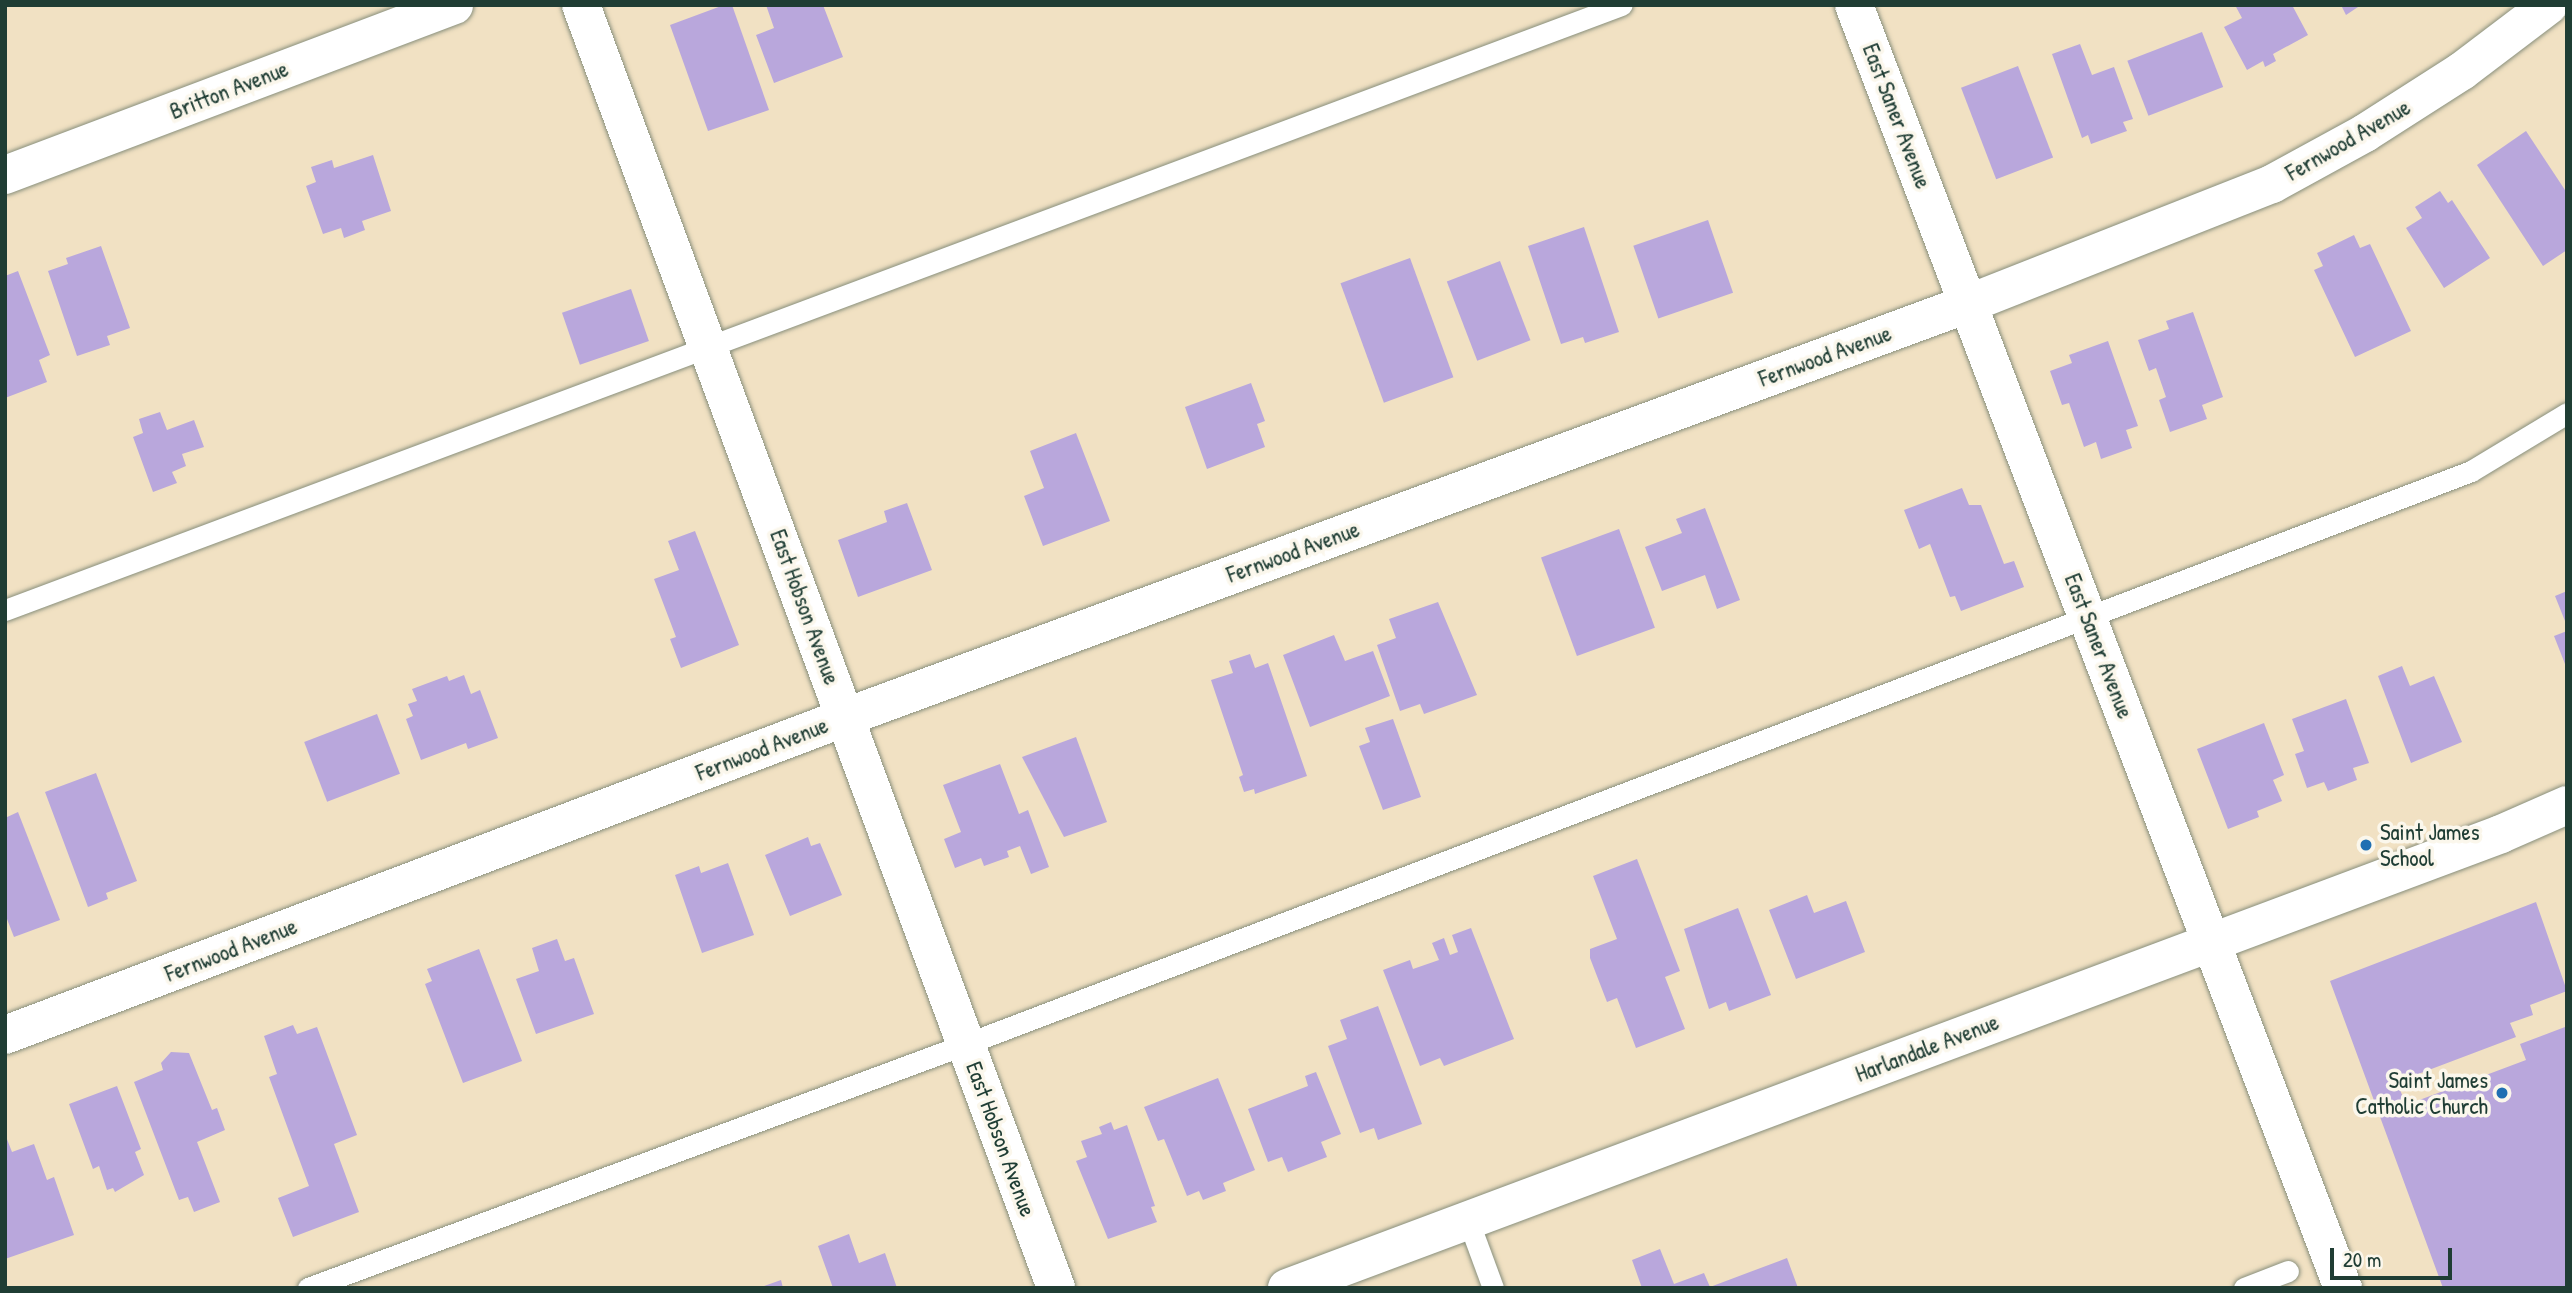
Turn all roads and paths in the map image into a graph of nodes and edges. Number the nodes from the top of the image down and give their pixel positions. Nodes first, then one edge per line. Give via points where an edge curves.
1 (454, 5) edge
2 (581, 5) edge
3 (1621, 5) edge
4 (1854, 5) edge
5 (2549, 5) edge
6 (5, 174) edge
7 (1970, 303) junction
8 (709, 347) junction
9 (2567, 413) edge
10 (5, 610) edge
11 (2088, 616) junction
12 (846, 717) junction
13 (2567, 805) edge
14 (2211, 942) junction
15 (5, 1035) edge
16 (967, 1044) junction
17 (1468, 1220) junction
18 (2288, 1271) dead end
19 (308, 1288) edge
20 (1056, 1288) edge
21 (1287, 1288) edge
22 (1493, 1288) edge
23 (2244, 1288) edge
24 (2343, 1288) edge

1 - 6 street, Britton Avenue
2 - 8 street, East Hobson Avenue
3 - 8 lane
4 - 7 street, East Saner Avenue
5 - 7 street, Fernwood Avenue via 2440,85 2272,184
7 - 11 street, East Saner Avenue
7 - 12 street, Fernwood Avenue
8 - 10 lane
8 - 12 street, East Hobson Avenue
9 - 11 lane via 2471,471
11 - 14 street, East Saner Avenue
11 - 16 lane
12 - 15 street, Fernwood Avenue
12 - 16 street, East Hobson Avenue
13 - 14 street, Harlandale Avenue
14 - 17 street, Harlandale Avenue
14 - 24 street, East Saner Avenue
16 - 19 lane
16 - 20 street, East Hobson Avenue
17 - 21 street, Harlandale Avenue
17 - 22 lane
18 - 23 lane

